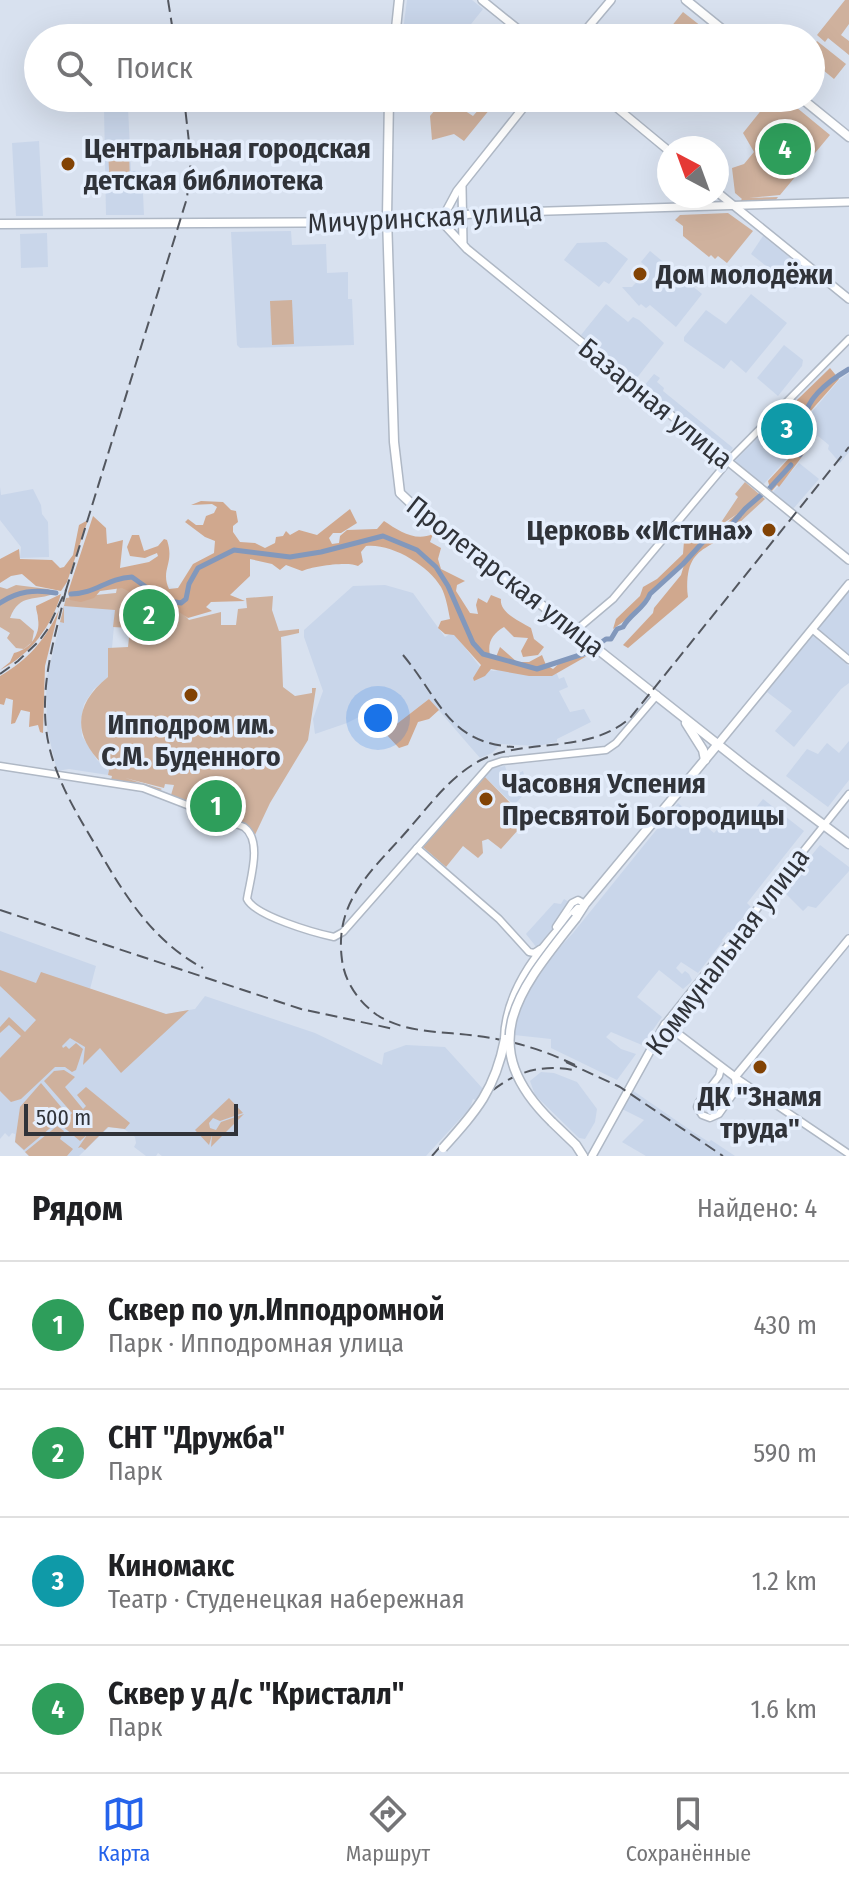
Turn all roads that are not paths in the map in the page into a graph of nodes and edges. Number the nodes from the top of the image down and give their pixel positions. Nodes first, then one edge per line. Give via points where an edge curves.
1 (399, 0) edge
2 (482, 0) edge
3 (611, 0) edge
4 (684, 0) edge
5 (396, 24) edge
6 (512, 24) edge
7 (591, 24) edge
8 (713, 24) edge
9 (389, 112) edge
10 (520, 112) edge
11 (622, 112) edge
12 (821, 112) edge
13 (845, 132) edge
14 (657, 141) edge
15 (464, 183) junction
16 (729, 202) edge
17 (849, 202) edge
18 (734, 206) junction
19 (461, 215) junction
20 (441, 221) junction
21 (387, 222) junction
22 (0, 224) edge
23 (463, 244) junction
24 (848, 300) edge
25 (849, 339) edge
26 (728, 462) junction
27 (849, 560) edge
28 (849, 584) edge
29 (812, 629) junction
30 (575, 631) junction
31 (849, 660) edge
32 (657, 695) junction
33 (682, 716) junction
34 (718, 744) junction
35 (705, 760) junction
36 (0, 766) edge
37 (849, 794) edge
38 (824, 825) junction
39 (849, 844) edge
40 (417, 848) junction
41 (585, 904) junction
42 (575, 916) junction
43 (849, 936) edge
44 (665, 1024) junction
45 (505, 1039) junction
46 (720, 1072) junction
47 (734, 1076) junction
48 (745, 1083) junction
49 (737, 1089) junction
50 (550, 1124) junction
51 (849, 1154) edge
52 (436, 1156) edge
53 (581, 1156) edge
54 (592, 1156) edge

1 - 5 main road
2 - 6 main road
3 - 7 main road
4 - 8 main road
9 - 21 main road, Пролетарская улица
10 - 15 main road
11 - 14 main road
12 - 13 main road
15 - 19 main road
15 - 20 main road
16 - 18 main road
17 - 18 main road, Мичуринская улица
18 - 19 main road, Мичуринская улица
18 - 24 main road
19 - 20 main road, Мичуринская улица
19 - 23 main road
20 - 21 main road, Мичуринская улица
20 - 23 main road, Базарная улица
21 - 22 main road, Мичуринская улица
21 - 30 main road, Пролетарская улица via 400,493 435,526
23 - 26 main road, Базарная улица
25 - 26 street
26 - 27 main road, Базарная улица
26 - 30 street via 616,596
28 - 29 main road
29 - 31 street
29 - 34 main road
30 - 32 main road, Пролетарская улица
32 - 33 main road, Пролетарская улица
32 - 40 street via 606,750 490,765
33 - 34 main road, Пролетарская улица
33 - 35 main road
34 - 35 main road
34 - 38 main road, Пролетарская улица
35 - 41 main road
36 - 40 street via 143,788 240,825 251,832 254,844 249,905 328,936 343,932
37 - 38 street, Коммунальная улица
38 - 39 main road, Пролетарская улица
38 - 44 street, Коммунальная улица
40 - 41 street via 533,953 573,902
41 - 42 main road
42 - 45 main road, bridge via 519,984
42 - 50 main road, bridge via 523,988 512,1024 511,1053 519,1079
43 - 47 main road
44 - 46 main road
44 - 54 main road, Коммунальная улица
45 - 50 main road, bridge via 517,1086 528,1105
45 - 52 main road, bridge via 486,1096
46 - 47 main road
46 - 49 street via 699,1102 702,1115 719,1114
47 - 48 street
47 - 49 street
48 - 49 street
48 - 51 street
50 - 53 main road

